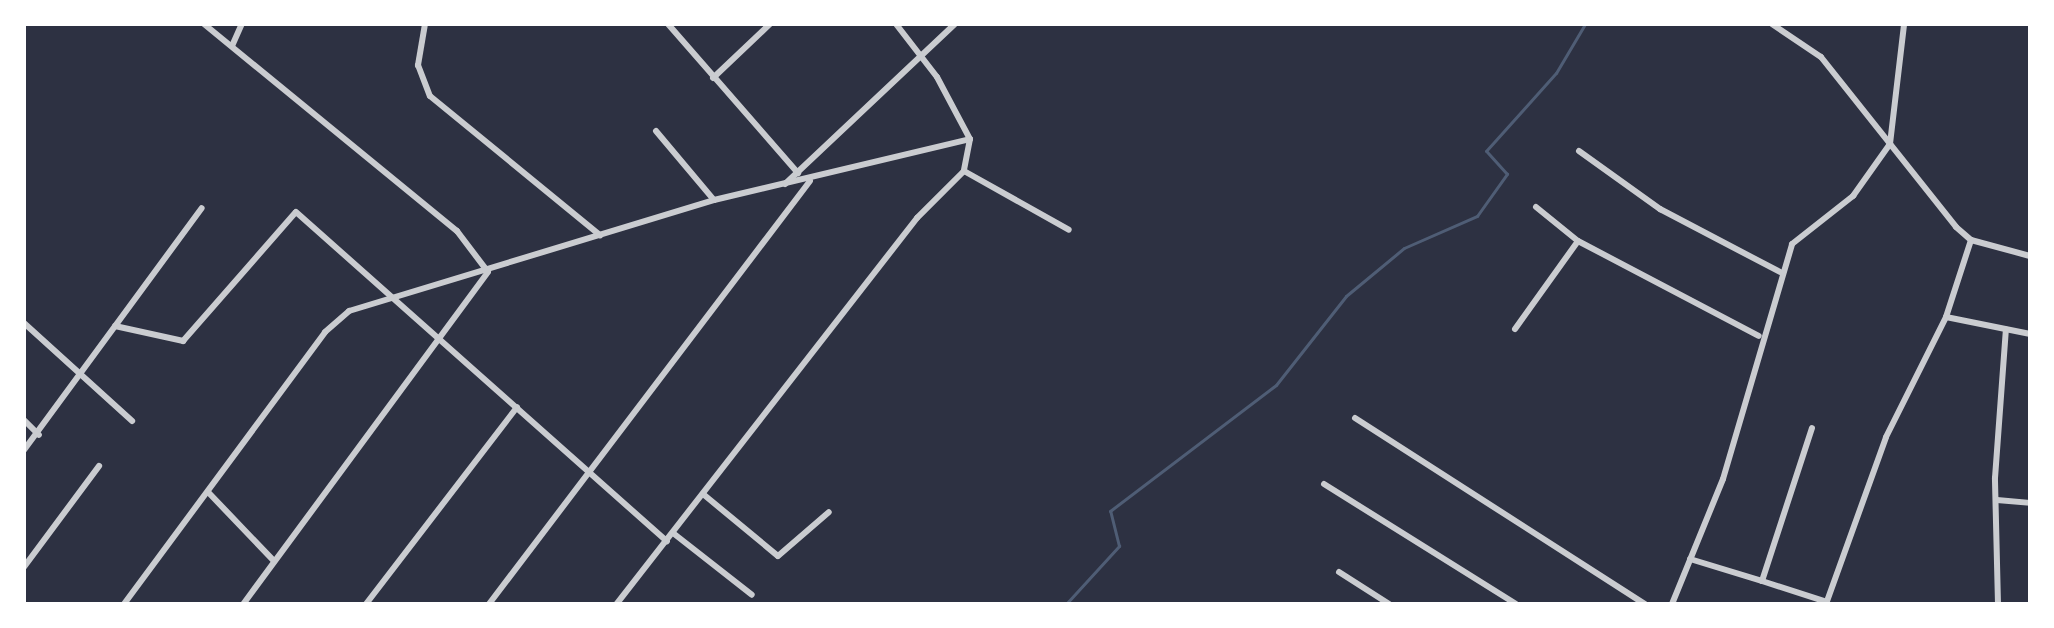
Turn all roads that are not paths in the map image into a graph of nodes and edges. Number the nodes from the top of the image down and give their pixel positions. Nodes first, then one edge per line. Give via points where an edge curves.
1 (204, 24) edge
2 (242, 24) edge
3 (425, 24) edge
4 (668, 24) edge
5 (770, 24) edge
6 (896, 24) edge
7 (955, 24) edge
8 (1772, 24) edge
9 (1904, 24) edge
10 (232, 46) junction
11 (923, 56) junction
12 (713, 78) junction
13 (656, 131) dead end
14 (970, 139) junction
15 (1890, 144) junction
16 (1579, 151) dead end
17 (964, 171) junction
18 (798, 173) junction
19 (810, 181) junction
20 (783, 186) junction
21 (714, 200) junction
22 (1536, 207) dead end
23 (202, 208) dead end
24 (1069, 230) dead end
25 (600, 235) junction
26 (1971, 240) junction
27 (1578, 241) junction
28 (2030, 256) edge
29 (488, 272) junction
30 (1780, 272) junction
31 (398, 297) junction
32 (1946, 317) junction
33 (24, 323) edge
34 (115, 326) junction
35 (1515, 329) dead end
36 (2006, 329) junction
37 (2030, 334) edge
38 (1759, 336) junction
39 (445, 338) junction
40 (78, 374) junction
41 (517, 407) junction
42 (1355, 418) dead end
43 (24, 420) edge
44 (132, 421) dead end
45 (1812, 428) dead end
46 (39, 435) junction
47 (24, 450) edge
48 (99, 466) dead end
49 (591, 474) junction
50 (1324, 484) dead end
51 (208, 492) junction
52 (703, 494) junction
53 (1997, 500) junction
54 (2030, 503) edge
55 (829, 512) dead end
56 (673, 533) junction
57 (667, 541) junction
58 (1690, 559) junction
59 (274, 561) junction
60 (24, 567) edge
61 (1339, 572) dead end
62 (1762, 581) junction
63 (752, 595) dead end
64 (1826, 603) edge
65 (124, 604) edge
66 (243, 604) edge
67 (366, 604) edge
68 (489, 604) edge
69 (617, 604) edge
70 (1389, 604) edge
71 (1516, 604) edge
72 (1645, 604) edge
73 (1672, 604) edge
74 (1998, 604) edge

1 - 10 street
2 - 10 street
3 - 25 street via 418,65 430,96
4 - 12 street
5 - 12 street
6 - 11 street
7 - 11 street
8 - 15 street via 1821,57
9 - 15 street
10 - 29 street via 457,231
11 - 14 street
11 - 18 street
12 - 18 street
13 - 21 street
14 - 17 street
14 - 19 street via 890,153
15 - 26 street
15 - 30 street via 1853,196 1803,228
16 - 30 street via 1660,209
17 - 24 street
17 - 52 street via 917,218
18 - 20 street
19 - 20 street
19 - 49 street
20 - 21 street
21 - 25 street
22 - 27 street
23 - 34 street
25 - 29 street
26 - 28 street
26 - 32 street
27 - 35 street
27 - 38 street
29 - 31 street
29 - 39 street
30 - 38 street
31 - 34 street via 296,212 183,341
31 - 39 street
31 - 51 street via 349,311 325,332
32 - 36 street
32 - 64 street via 1902,399
33 - 40 street
34 - 40 street
36 - 37 street
36 - 53 street
38 - 58 street via 1728,462
39 - 41 street
39 - 59 street
40 - 44 street
40 - 46 street
41 - 49 street
41 - 67 street
42 - 72 street
43 - 46 street
45 - 62 street
46 - 47 street
48 - 60 street
49 - 57 street
49 - 68 street
50 - 71 street
51 - 59 street
51 - 65 street
52 - 55 street via 778,556
52 - 56 street
53 - 54 street
53 - 74 street
56 - 57 street
56 - 63 street
57 - 69 street
58 - 62 street
58 - 73 street
59 - 66 street
61 - 70 street
62 - 64 street

